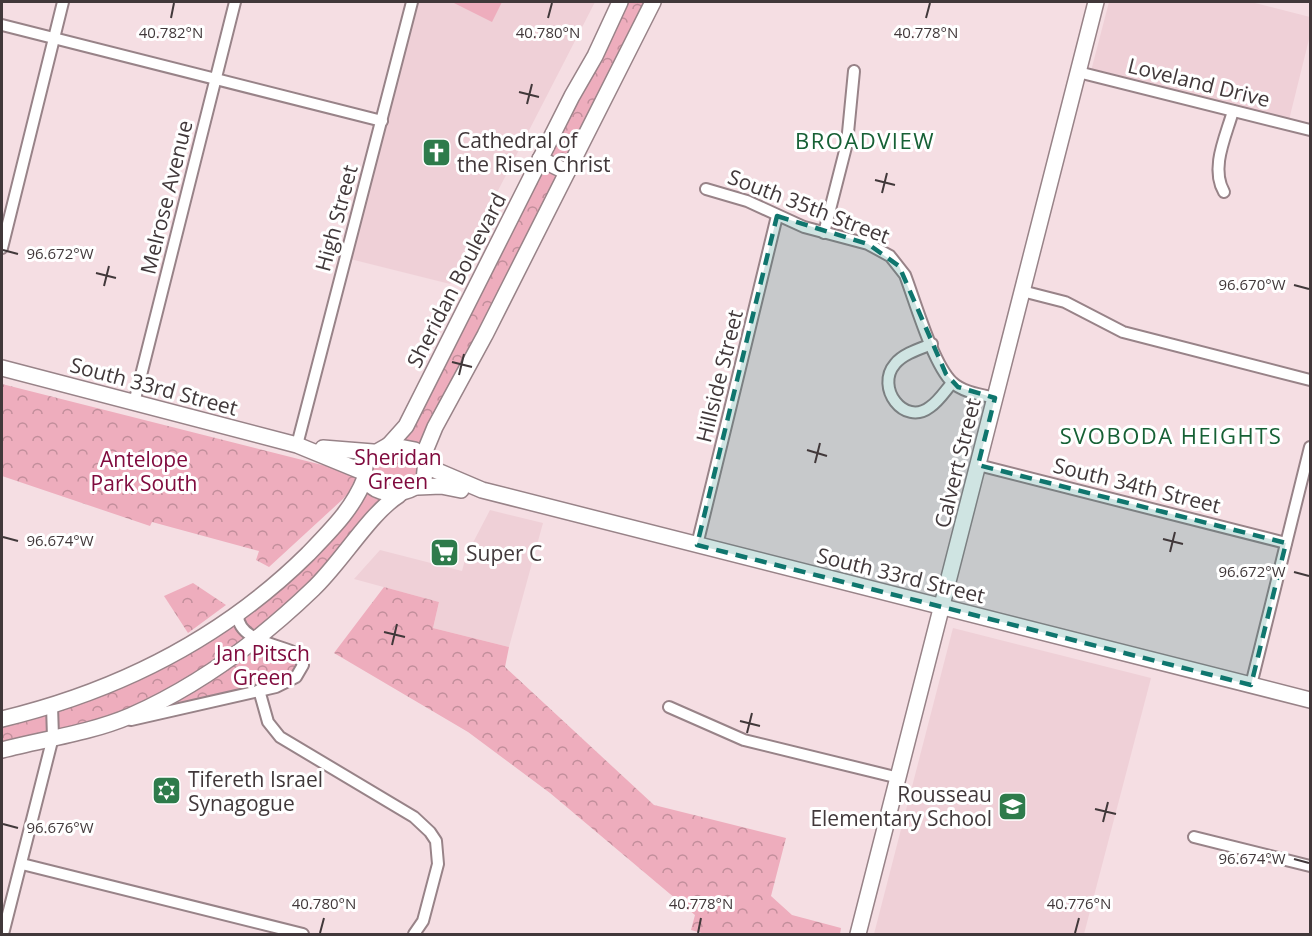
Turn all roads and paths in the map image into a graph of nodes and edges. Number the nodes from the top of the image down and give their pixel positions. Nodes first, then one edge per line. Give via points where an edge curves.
1 (63, 2) edge
2 (236, 2) edge
3 (412, 2) edge
4 (620, 2) edge
5 (653, 2) edge
6 (1096, 2) edge
7 (2, 25) edge
8 (54, 38) junction
9 (854, 71) dead end
10 (1078, 72) junction
11 (216, 79) junction
12 (1233, 111) junction
13 (382, 121) junction
14 (1311, 130) edge
15 (540, 159) junction
16 (567, 172) junction
17 (706, 189) dead end
18 (1224, 192) dead end
19 (777, 216) junction
20 (824, 233) junction
21 (2, 248) edge
22 (1022, 291) junction
23 (932, 344) junction
24 (2, 368) edge
25 (1311, 380) edge
26 (952, 383) junction
27 (995, 398) junction
28 (134, 403) junction
29 (297, 445) junction
30 (389, 445) junction
31 (1311, 447) edge
32 (373, 452) junction
33 (425, 461) junction
34 (978, 465) junction
35 (364, 475) junction
36 (418, 487) junction
37 (482, 490) junction
38 (399, 495) junction
39 (1286, 543) junction
40 (697, 545) junction
41 (943, 607) junction
42 (243, 612) junction
43 (258, 639) junction
44 (1251, 685) junction
45 (259, 690) junction
46 (1311, 700) edge
47 (52, 706) junction
48 (669, 707) dead end
49 (2, 719) edge
50 (98, 727) junction
51 (53, 737) junction
52 (2, 750) edge
53 (899, 778) junction
54 (1194, 837) dead end
55 (22, 864) junction
56 (1311, 866) edge
57 (4, 924) edge
58 (3, 934) edge
59 (303, 934) edge
60 (414, 934) edge
61 (858, 934) edge

1 - 8 street
2 - 11 street, Melrose Avenue
3 - 13 street, High Street
4 - 15 main road, Sheridan Boulevard
5 - 16 main road
6 - 10 main road, Calvert Street
7 - 8 street
8 - 11 street
8 - 21 street
9 - 20 street via 847,142
10 - 12 street, Loveland Drive
10 - 22 main road, Calvert Street
11 - 13 street
11 - 28 street, Melrose Avenue
12 - 14 street, Loveland Drive
12 - 18 street via 1218,169 1218,182
13 - 29 street, High Street
15 - 16 main road
15 - 30 main road, Sheridan Boulevard via 406,426
16 - 33 main road via 435,427
17 - 19 street, South 35th Street via 747,201
19 - 20 street, South 35th Street
19 - 40 street, Hillside Street
20 - 23 street, South 35th Street via 868,244 895,261 905,275
22 - 25 street via 1065,302 1123,332
22 - 27 main road, Calvert Street
23 - 26 street, South 35th Street
23 - 26 street via 895,364 888,379 891,396 903,409 919,412 929,409
24 - 28 main road, South 33rd Street
26 - 27 street
27 - 34 main road, Calvert Street
28 - 29 main road, South 33rd Street
29 - 32 main road, South 33rd Street
29 - 35 main road, South 33rd Street
30 - 32 main road
30 - 33 main road via 407,447
31 - 39 street
32 - 35 main road
33 - 36 main road via 424,480
33 - 37 main road, South 33rd Street
34 - 39 street, South 34th Street
34 - 41 main road, Calvert Street
35 - 38 main road via 382,492
35 - 42 main road via 353,505 301,560
36 - 37 main road, South 33rd Street
36 - 38 main road
37 - 40 main road, South 33rd Street
38 - 43 main road via 386,503 335,568
39 - 44 street
40 - 41 main road, South 33rd Street
41 - 44 main road, South 33rd Street
41 - 53 main road, Calvert Street
42 - 43 street via 241,629
42 - 47 main road via 158,664
43 - 45 street via 298,654 303,665 301,672 287,682
43 - 50 main road via 160,700
44 - 46 main road, South 33rd Street
45 - 50 street
45 - 60 street via 268,722 280,737 414,817 436,841 438,864 423,921
47 - 49 main road
47 - 51 street
48 - 53 street via 744,740
50 - 51 main road
51 - 52 main road
51 - 55 street
53 - 61 main road, Calvert Street
54 - 56 street
55 - 57 street
55 - 59 street
57 - 58 street

